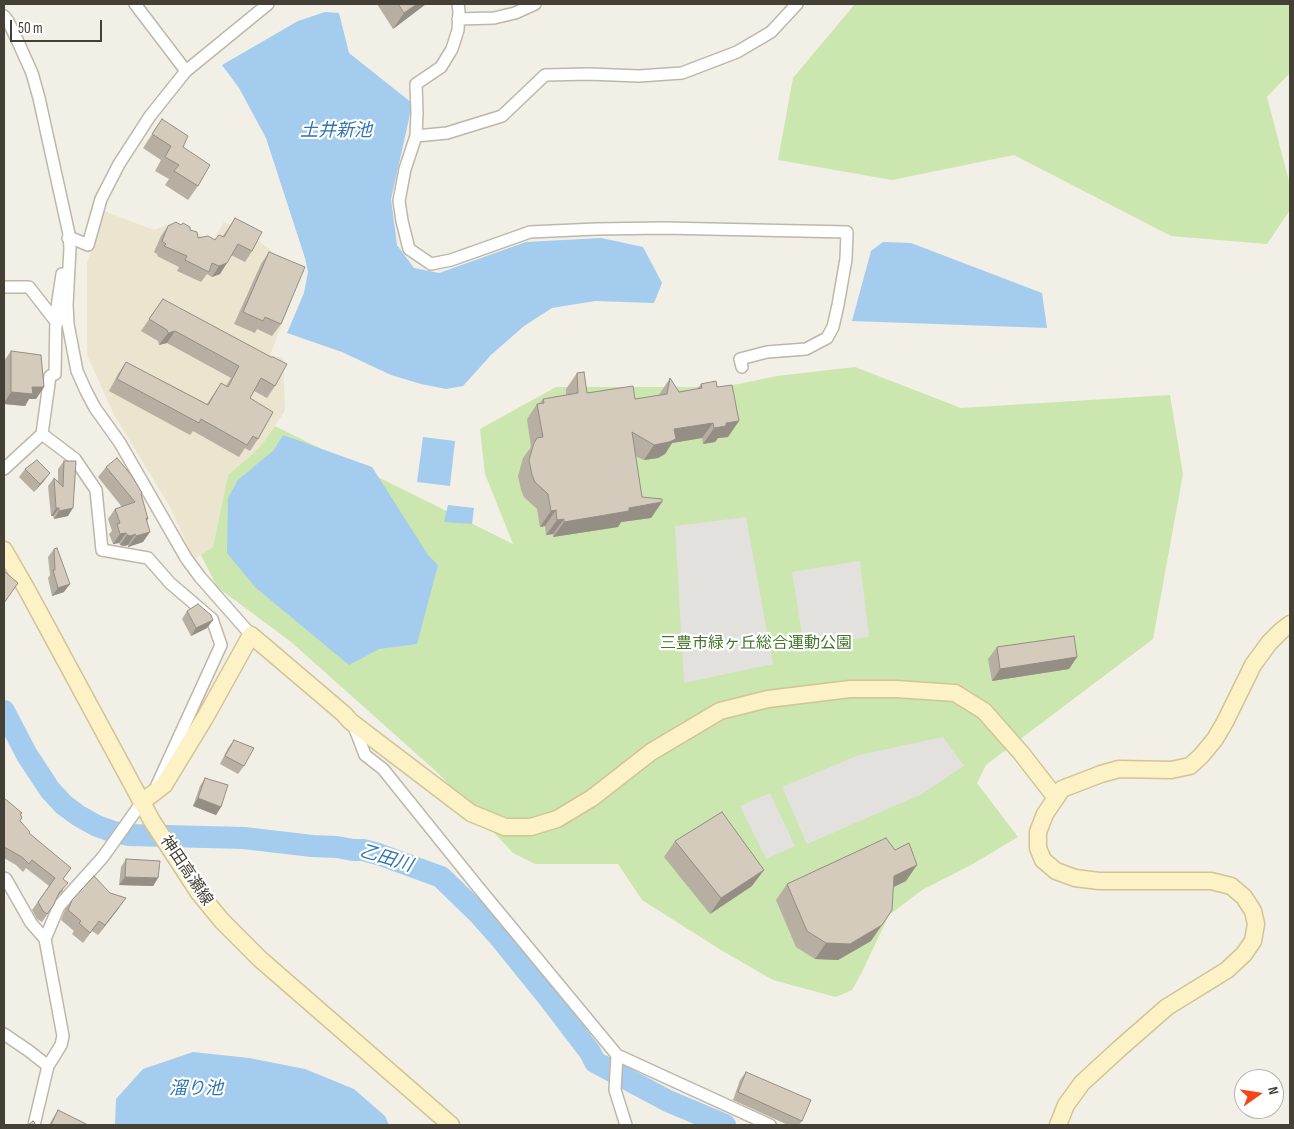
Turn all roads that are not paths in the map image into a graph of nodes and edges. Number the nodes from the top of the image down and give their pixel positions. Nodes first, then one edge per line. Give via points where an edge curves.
1 (135, 4) edge
2 (268, 4) edge
3 (458, 4) edge
4 (535, 4) edge
5 (797, 4) edge
6 (4, 16) edge
7 (458, 19) junction
8 (186, 71) junction
9 (416, 136) junction
10 (68, 238) junction
11 (4, 287) edge
12 (57, 323) junction
13 (742, 367) dead end
14 (42, 434) junction
15 (4, 469) edge
16 (4, 550) edge
17 (1290, 624) edge
18 (251, 635) junction
19 (350, 721) junction
20 (147, 798) junction
21 (1056, 798) junction
22 (4, 878) edge
23 (45, 939) junction
24 (4, 1034) edge
25 (617, 1056) junction
26 (48, 1066) junction
27 (34, 1125) edge
28 (451, 1125) edge
29 (626, 1125) edge
30 (770, 1125) edge
31 (1058, 1125) edge

1 - 8 street
2 - 8 street
3 - 7 street
4 - 7 street via 494,18
5 - 9 street via 771,32 737,52 682,73 545,75 502,116 447,133
6 - 10 street via 32,73
7 - 9 street via 452,48 441,67 416,84
8 - 10 street via 150,116 119,164 101,199 88,245
9 - 13 street via 404,169 399,201 409,249 431,264 530,232 654,228 847,232 838,305 827,338 806,349 767,352 740,359
10 - 12 street
10 - 18 street via 68,324 77,371 86,391 186,558
11 - 12 street via 29,287
12 - 14 street via 55,374 50,376
14 - 15 street
14 - 20 street via 75,458 96,490 102,550 148,558 170,583 212,619 221,645
16 - 20 street, 神田高瀬線
17 - 21 street via 1268,643 1215,739 1190,766 1171,770 1119,769 1062,789
18 - 19 street
18 - 20 street via 164,784
19 - 21 street via 471,813 505,827 531,826 557,820 592,798 651,752 720,711 768,699 850,689 955,693 984,711
19 - 25 street via 365,755 383,769
20 - 23 street via 103,857 60,906
20 - 28 street, 神田高瀬線 via 158,830 199,893 222,921 260,959
21 - 31 street via 1038,832 1038,848 1043,860 1056,871 1075,878 1099,881 1211,880 1231,886 1244,897 1253,911 1256,924 1252,941 1244,954 1227,970 1167,1007 1107,1061 1082,1084 1066,1105
22 - 23 street via 31,923
23 - 26 street via 63,1036
24 - 26 street
25 - 29 street via 615,1090
25 - 30 street
26 - 27 street

